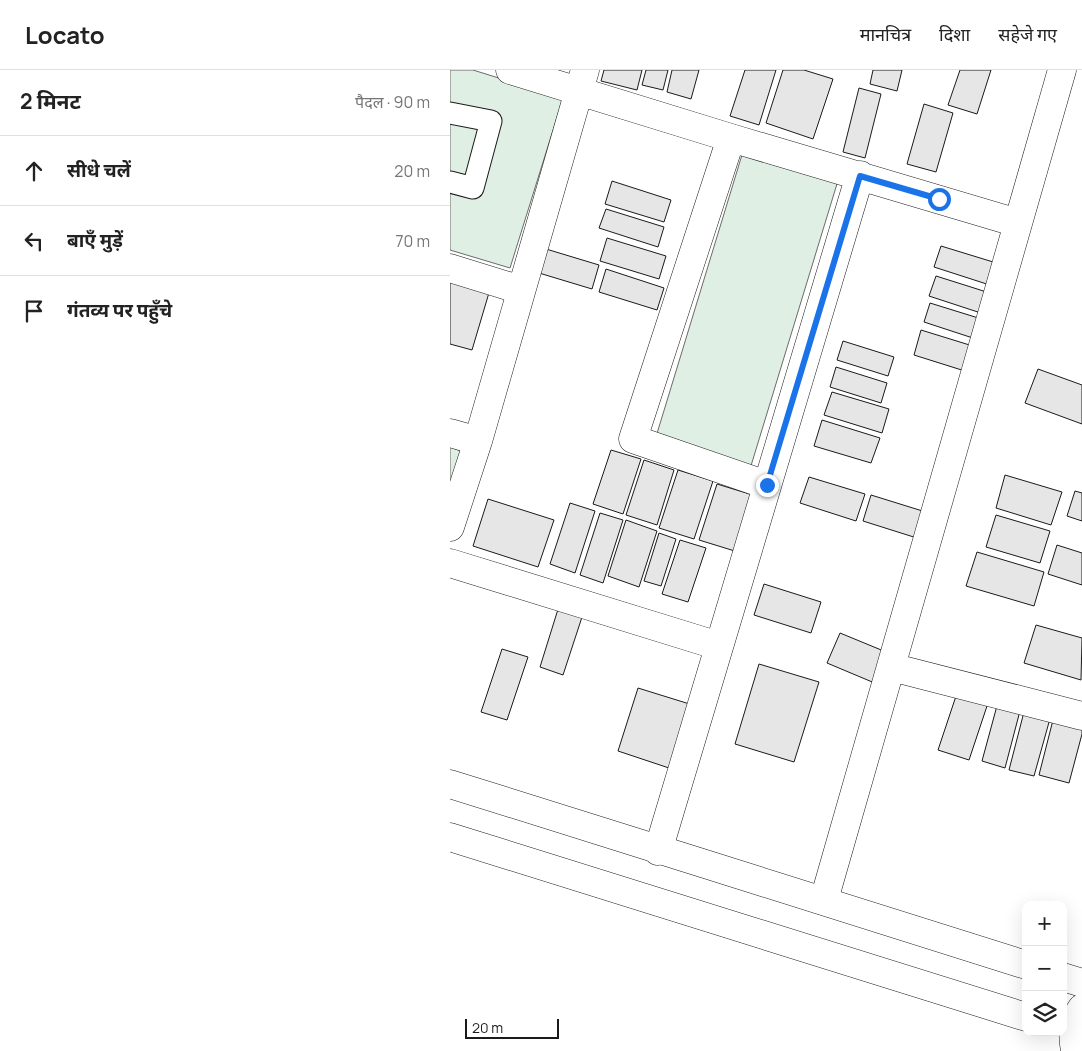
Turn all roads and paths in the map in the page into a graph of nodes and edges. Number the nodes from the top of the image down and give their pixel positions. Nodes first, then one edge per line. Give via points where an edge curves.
1 (510, 70) edge
2 (1062, 70) edge
3 (583, 80) edge
4 (450, 113) edge
5 (731, 138) junction
6 (860, 176) junction
7 (450, 182) edge
8 (1018, 223) junction
9 (450, 268) edge
10 (522, 290) junction
11 (450, 433) edge
12 (478, 441) junction
13 (767, 485) junction
14 (450, 527) edge
15 (450, 563) edge
16 (719, 646) junction
17 (891, 667) junction
18 (1082, 716) edge
19 (450, 784) edge
20 (450, 837) edge
21 (658, 851) junction
22 (824, 900) junction
23 (1022, 964) edge
24 (1067, 978) edge
25 (1082, 983) edge
26 (1022, 1017) edge

1 - 3 street
2 - 8 street
3 - 5 street
3 - 10 street
4 - 7 street via 491,122 473,188
5 - 6 street
5 - 13 street via 633,439
6 - 8 street
6 - 13 street
8 - 17 street
9 - 10 street
10 - 12 street
11 - 12 street
12 - 14 street
13 - 16 street
15 - 16 street
16 - 21 street
17 - 18 street
17 - 22 street
19 - 21 street
20 - 26 street
21 - 22 street
22 - 23 street
24 - 25 street

